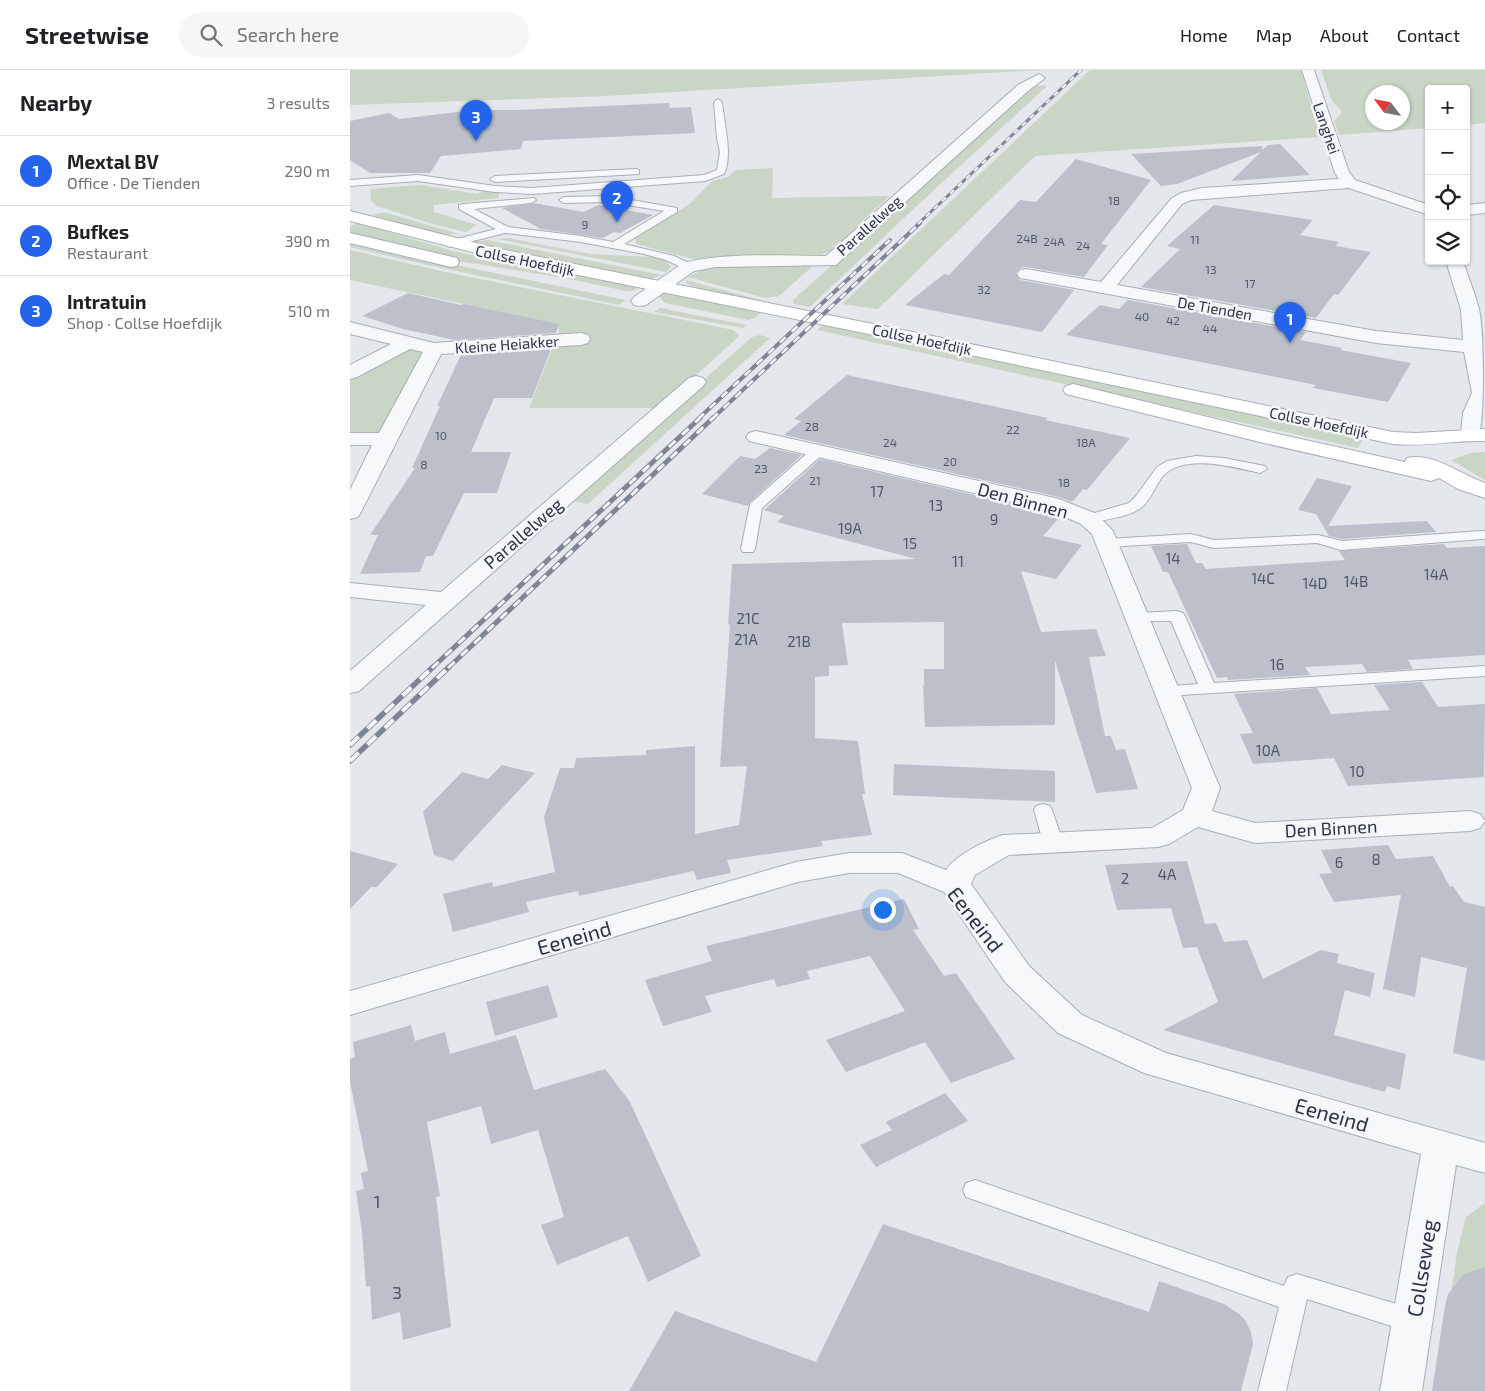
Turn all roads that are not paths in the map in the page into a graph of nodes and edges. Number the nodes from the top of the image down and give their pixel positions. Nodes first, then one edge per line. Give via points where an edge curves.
1 (1308, 70) edge
2 (1038, 78) dead end
3 (718, 102) dead end
4 (721, 168) junction
5 (663, 171) dead end
6 (350, 172) edge
7 (644, 172) dead end
8 (401, 179) junction
9 (350, 183) edge
10 (1350, 183) junction
11 (350, 193) edge
12 (1485, 208) edge
13 (1425, 209) edge
14 (1470, 210) edge
15 (350, 211) edge
16 (350, 216) edge
17 (505, 230) junction
18 (408, 232) junction
19 (350, 238) edge
20 (449, 244) junction
21 (615, 246) junction
22 (468, 265) dead end
23 (1456, 265) edge
24 (689, 267) junction
25 (1026, 274) dead end
26 (660, 286) junction
27 (1106, 288) junction
28 (620, 297) dead end
29 (640, 301) junction
30 (667, 306) dead end
31 (1477, 311) edge
32 (350, 328) edge
33 (581, 339) dead end
34 (407, 343) junction
35 (1473, 347) junction
36 (434, 349) junction
37 (350, 373) edge
38 (696, 382) dead end
39 (1058, 387) dead end
40 (1484, 396) edge
41 (756, 437) dead end
42 (350, 439) edge
43 (386, 439) junction
44 (1477, 439) edge
45 (818, 451) junction
46 (1260, 469) dead end
47 (1430, 470) junction
48 (1485, 491) edge
49 (1485, 499) edge
50 (350, 512) edge
51 (1089, 519) junction
52 (1482, 535) dead end
53 (1107, 543) junction
54 (748, 549) dead end
55 (350, 590) edge
56 (446, 600) junction
57 (1137, 618) junction
58 (1485, 671) edge
59 (350, 685) edge
60 (1208, 688) junction
61 (1165, 691) junction
62 (1043, 810) dead end
63 (1195, 816) junction
64 (1470, 821) dead end
65 (1053, 842) junction
66 (955, 885) junction
67 (350, 1003) edge
68 (1441, 1145) junction
69 (1485, 1158) edge
70 (974, 1190) dead end
71 (1294, 1301) junction
72 (1413, 1321) junction
73 (1272, 1391) edge
74 (1401, 1391) edge

1 - 10 street, Langhei via 1342,173
2 - 24 street, Parallelweg via 830,261 716,262
3 - 4 lane via 725,152
4 - 5 lane
4 - 8 lane via 721,172 713,175 686,180 532,191
6 - 7 lane via 427,171 490,179
8 - 9 lane
8 - 11 lane
10 - 13 street
10 - 27 street via 1186,196 1177,201
12 - 14 street
15 - 18 main road, Collse Hoefdijk via 400,226
16 - 18 main road, Collse Hoefdijk
17 - 20 lane
17 - 21 lane
17 - 21 lane via 463,207 523,200 609,199 673,210
18 - 20 main road, Collse Hoefdijk
19 - 22 main road, Collse Hoefdijk
20 - 26 main road, Collse Hoefdijk
21 - 24 lane via 670,258
23 - 31 street
24 - 26 street, Parallelweg
25 - 27 street, De Tienden
26 - 29 street, Parallelweg
26 - 44 main road, Collse Hoefdijk via 1393,438
27 - 35 street, De Tienden via 1376,338
28 - 29 main road
29 - 30 main road
31 - 35 street
32 - 34 street, Kleine Heiakker
33 - 36 street, Kleine Heiakker
34 - 36 street, Kleine Heiakker
34 - 37 street
35 - 40 street
36 - 43 street
38 - 56 street, Parallelweg
39 - 47 main road, Collse Hoefdijk via 1264,437
40 - 44 street via 1473,413
41 - 45 street, Den Binnen
42 - 43 street
43 - 50 street
44 - 47 main road via 1436,450 1429,458
45 - 51 street, Den Binnen via 1058,506
45 - 54 lane via 755,507
46 - 51 lane via 1201,459 1179,463 1162,469 1134,506
47 - 48 main road, Collse Hoefdijk via 1442,470
47 - 49 main road via 1435,479 1450,489
51 - 53 street, Den Binnen via 1102,531
52 - 53 lane via 1341,546 1318,539 1214,544 1191,538
53 - 57 street, Den Binnen
55 - 56 street
56 - 59 street, Parallelweg
57 - 60 lane via 1177,616
57 - 61 street, Den Binnen
58 - 60 lane
60 - 61 lane
61 - 63 street, Den Binnen via 1206,788
62 - 65 lane
63 - 64 street, Den Binnen via 1255,832
63 - 65 street via 1158,836
65 - 66 street via 1003,845 962,869
66 - 67 street, Eeneind via 902,863 849,863 796,872
66 - 68 street, Eeneind via 1018,974 1070,1024 1156,1064
68 - 69 street, Eeneind
68 - 72 street, Collseweg
70 - 71 lane
71 - 72 lane via 1298,1285
71 - 73 lane
72 - 74 street, Collseweg

